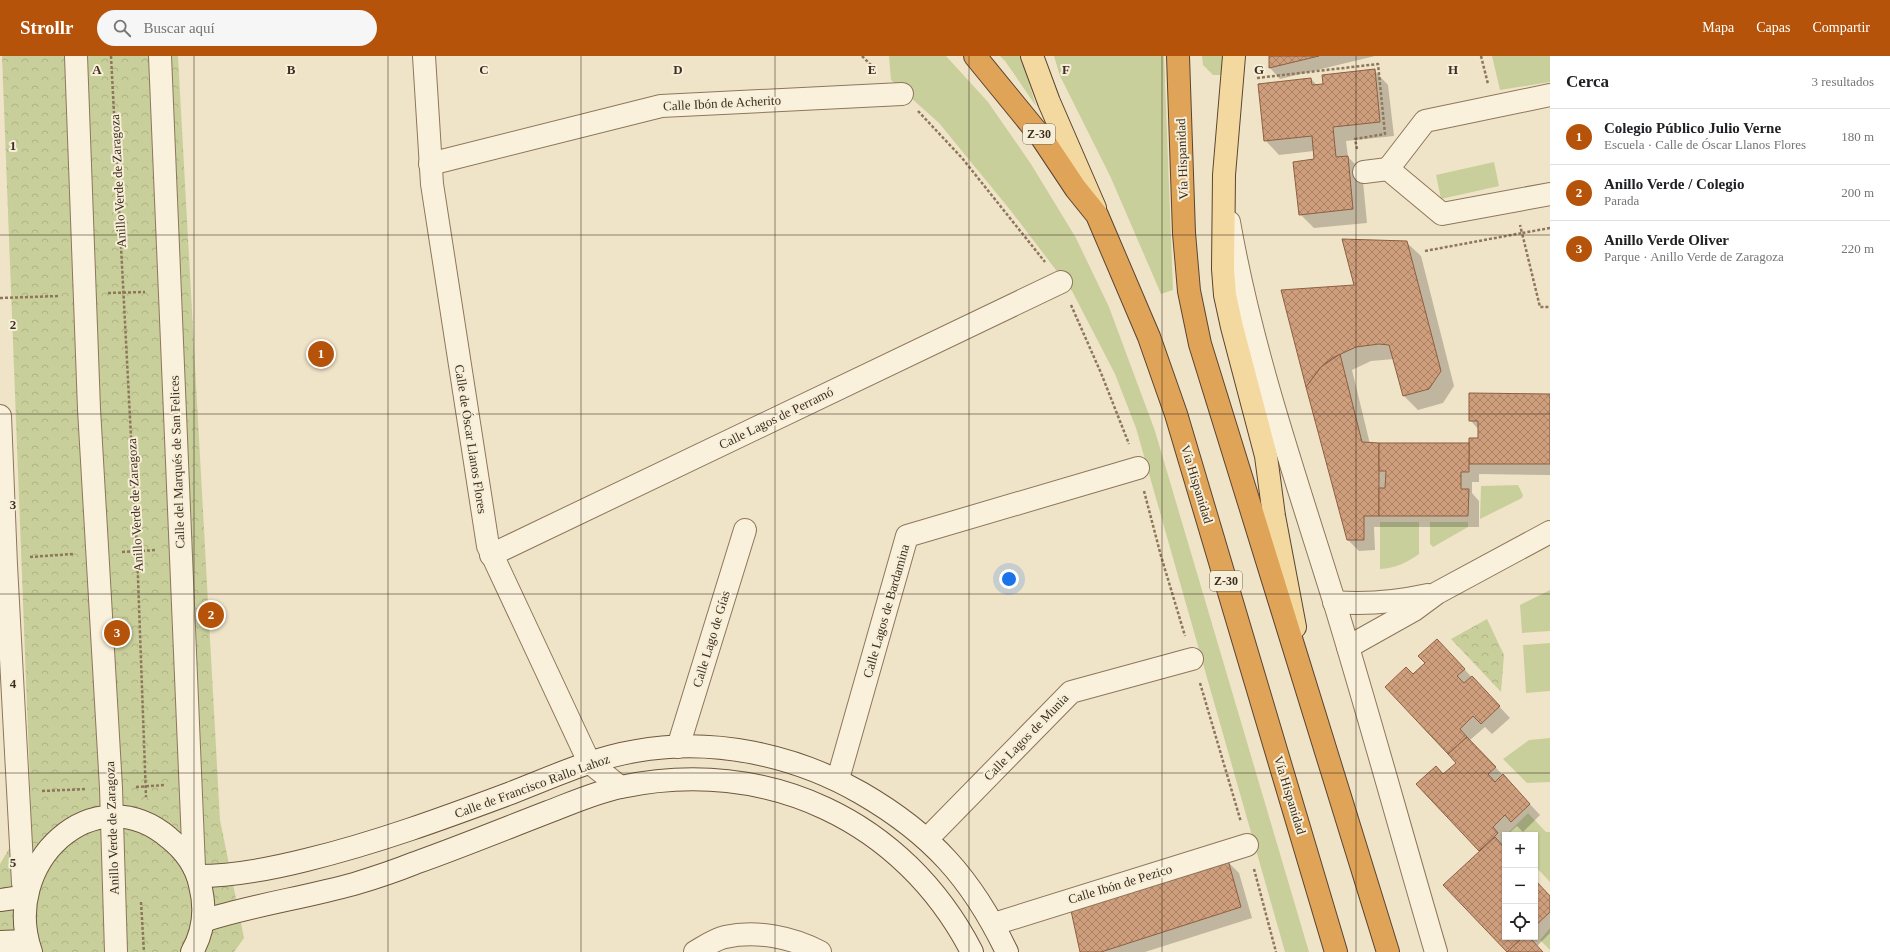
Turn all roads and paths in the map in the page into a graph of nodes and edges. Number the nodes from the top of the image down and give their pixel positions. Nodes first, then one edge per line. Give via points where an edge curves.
1 (76, 56) edge
2 (111, 56) edge
3 (160, 56) edge
4 (424, 56) edge
5 (975, 56) edge
6 (1032, 56) edge
7 (1178, 56) edge
8 (1234, 56) edge
9 (1481, 56) edge
10 (1252, 79) dead end
11 (902, 94) dead end
12 (1550, 95) edge
13 (1491, 99) junction
14 (430, 164) junction
15 (1388, 169) junction
16 (1364, 172) joint
17 (1550, 194) edge
18 (1224, 199) junction
19 (1098, 215) junction
20 (1519, 219) dead end
21 (1550, 228) edge
22 (1522, 233) junction
23 (1425, 251) dead end
24 (1061, 282) dead end
25 (1550, 306) edge
26 (0, 416) edge
27 (1138, 468) dead end
28 (745, 530) dead end
29 (1550, 532) edge
30 (491, 555) junction
31 (3, 565) edge
32 (1437, 593) junction
33 (1334, 602) junction
34 (1348, 646) junction
35 (1192, 659) dead end
36 (1303, 678) junction
37 (678, 747) junction
38 (589, 762) junction
39 (838, 779) junction
40 (620, 787) junction
41 (113, 816) junction
42 (140, 820) junction
43 (927, 839) junction
44 (1247, 845) dead end
45 (196, 872) junction
46 (15, 893) edge
47 (141, 899) dead end
48 (203, 921) junction
49 (994, 924) junction
50 (0, 942) edge
51 (28, 946) edge
52 (195, 949) edge
53 (116, 952) edge
54 (144, 952) edge
55 (695, 952) edge
56 (820, 952) edge
57 (972, 952) edge
58 (1007, 952) edge
59 (1336, 952) edge
60 (1388, 952) edge
61 (1436, 952) edge

1 - 41 street, Anillo Verde de Zaragoza via 89,410
2 - 42 path, Anillo Verde de Zaragoza via 137,559 146,804
3 - 45 street, Calle del Marqués de San Felices
4 - 14 street, Calle de Óscar Llanos Flores
5 - 19 highway, Vía Hispanidad / Z-30 via 1042,138 1076,189
6 - 19 main road, Z-30
7 - 36 highway, Vía Hispanidad via 1184,233 1189,291 1202,352
8 - 18 main road via 1226,138
9 - 13 path
10 - 16 path via 1378,64 1385,134 1355,139 1360,172
11 - 14 street, Calle Ibón de Acherito via 661,106
12 - 13 street
13 - 15 street via 1425,121
14 - 30 street, Calle de Óscar Llanos Flores
15 - 16 street
15 - 17 street via 1442,214
18 - 33 street via 1242,286 1265,376
18 - 36 main road via 1223,269 1226,295 1266,456
19 - 59 highway, Vía Hispanidad / Z-30 via 1149,337 1176,414
20 - 22 path
21 - 22 path
22 - 23 path
22 - 25 path via 1540,307
24 - 30 street, Calle Lagos de Perramó
26 - 31 street
27 - 39 street, Calle Lagos de Bardamina via 907,536
28 - 37 street, Calle Lago de Gías
29 - 32 street
30 - 38 street, Calle de Óscar Llanos Flores
31 - 46 street
32 - 33 street via 1388,603
32 - 34 street via 1397,620
33 - 34 street
34 - 61 street
35 - 43 street, Calle Lagos de Munia via 1071,692
36 - 60 highway, Vía Hispanidad
37 - 38 street, Calle de Francisco Rallo Lahoz via 638,750
37 - 39 street, Calle de Francisco Rallo Lahoz via 716,748 762,754
38 - 40 street, Calle de Óscar Llanos Flores
38 - 45 street, Calle de Francisco Rallo Lahoz via 404,832 327,855 246,873
39 - 43 street, Calle de Francisco Rallo Lahoz via 886,807
40 - 48 street via 415,864 354,884
40 - 57 street via 694,778 741,782 780,791 827,810 875,837 915,871 948,911
41 - 42 street
41 - 46 street via 89,820 67,828 48,843 33,861
41 - 53 street, Anillo Verde de Zaragoza
42 - 45 street via 160,830 180,846
43 - 49 street, Calle de Francisco Rallo Lahoz via 978,896
44 - 49 street, Calle Ibón de Pezico
45 - 48 street via 204,901
46 - 51 street
47 - 54 path
48 - 52 street
49 - 58 street, Calle de Francisco Rallo Lahoz
50 - 51 street
55 - 56 street via 724,937 760,934 805,944

